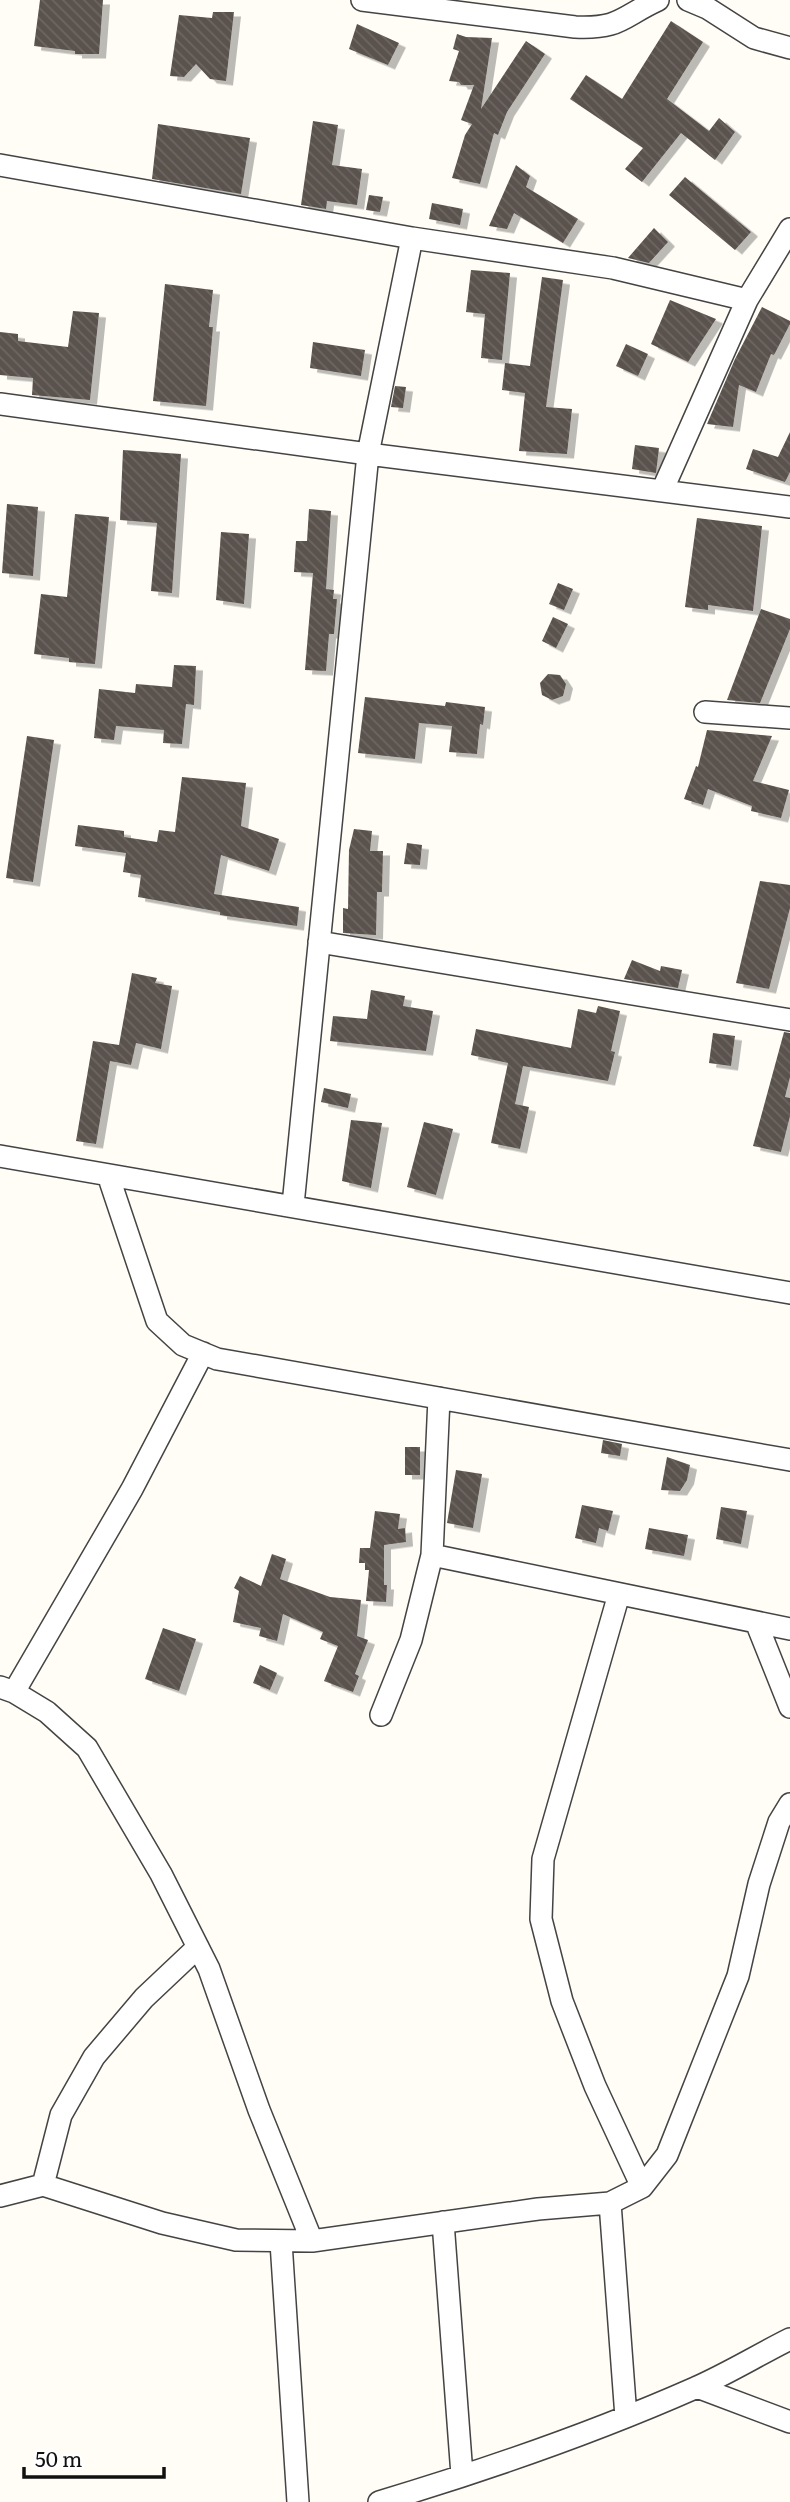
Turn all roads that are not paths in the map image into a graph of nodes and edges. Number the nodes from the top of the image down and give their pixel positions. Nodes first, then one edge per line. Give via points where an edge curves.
1 (362, 0) edge
2 (658, 0) edge
3 (688, 0) edge
4 (790, 48) edge
5 (0, 165) edge
6 (790, 229) edge
7 (412, 238) junction
8 (747, 300) junction
9 (0, 404) edge
10 (368, 454) junction
11 (662, 491) junction
12 (790, 507) edge
13 (705, 712) dead end
14 (790, 718) edge
15 (319, 942) junction
16 (790, 1020) edge
17 (0, 1156) edge
18 (108, 1175) junction
19 (293, 1205) junction
20 (790, 1293) edge
21 (203, 1353) junction
22 (439, 1398) junction
23 (790, 1460) edge
24 (432, 1555) junction
25 (619, 1594) junction
26 (756, 1622) junction
27 (790, 1629) edge
28 (7, 1690) edge
29 (790, 1707) edge
30 (381, 1715) dead end
31 (790, 1804) edge
32 (198, 1947) junction
33 (43, 2185) junction
34 (642, 2187) junction
35 (0, 2196) edge
36 (610, 2203) junction
37 (443, 2222) junction
38 (312, 2241) junction
39 (281, 2242) junction
40 (790, 2339) edge
41 (697, 2387) junction
42 (626, 2417) junction
43 (790, 2422) edge
44 (462, 2475) junction
45 (298, 2502) edge
46 (379, 2502) edge

1 - 2 street via 598,28 622,22
3 - 4 street via 754,38
5 - 7 street
6 - 8 street
7 - 8 street via 613,268
7 - 10 street
8 - 11 street
9 - 10 street
10 - 11 street
10 - 15 street
11 - 12 street
13 - 14 street
15 - 16 street
15 - 19 street
17 - 18 street
18 - 19 street
18 - 21 street via 157,1321 183,1345
19 - 20 street
21 - 22 street
21 - 28 street via 132,1489
22 - 23 street
22 - 24 street
24 - 25 street
24 - 30 street via 411,1640
25 - 26 street
25 - 34 street via 543,1859 541,1919 562,2001
26 - 27 street
26 - 29 street
28 - 32 street via 47,1712 87,1748
31 - 34 street via 779,1822 759,1884 738,1976 667,2155
32 - 33 street via 144,1997 94,2057 61,2115
32 - 38 street
33 - 35 street
33 - 39 street via 162,2223 236,2240
34 - 36 street
36 - 37 street
36 - 42 street
37 - 38 street
37 - 44 street
38 - 39 street
39 - 45 street
40 - 41 street
41 - 42 street
41 - 43 street
42 - 44 street
44 - 46 street

